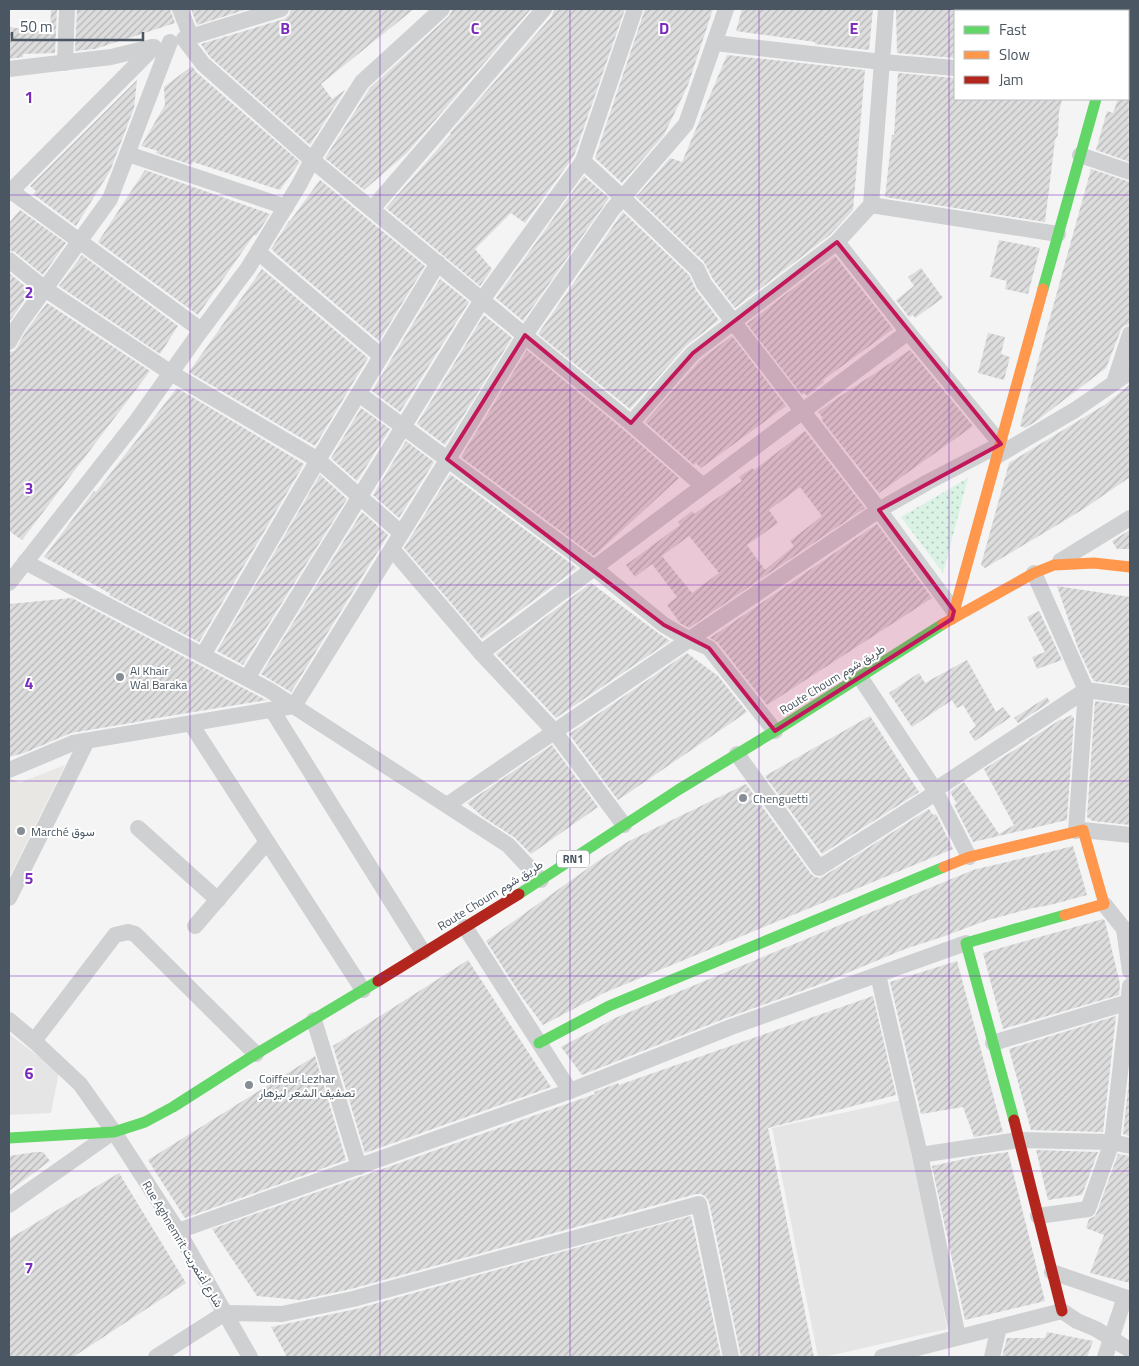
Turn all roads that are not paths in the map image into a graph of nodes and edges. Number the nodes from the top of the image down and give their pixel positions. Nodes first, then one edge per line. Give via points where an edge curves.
1 (67, 9) edge
2 (180, 9) edge
3 (281, 9) edge
4 (442, 9) edge
5 (544, 9) edge
6 (635, 9) edge
7 (726, 9) edge
8 (886, 9) edge
9 (181, 40) junction
10 (714, 43) junction
11 (154, 46) junction
12 (65, 62) junction
13 (882, 62) junction
14 (954, 68) edge
15 (9, 69) edge
16 (1096, 100) edge
17 (128, 154) junction
18 (1080, 155) junction
19 (312, 160) junction
20 (583, 161) junction
21 (1130, 172) edge
22 (10, 192) edge
23 (623, 198) junction
24 (871, 205) junction
25 (286, 207) junction
26 (372, 209) junction
27 (1058, 234) junction
28 (79, 242) junction
29 (837, 242) junction
30 (258, 252) junction
31 (9, 260) edge
32 (438, 263) junction
33 (45, 289) junction
34 (482, 300) junction
35 (733, 322) junction
36 (201, 330) junction
37 (908, 332) junction
38 (1130, 334) edge
39 (525, 335) junction
40 (9, 342) edge
41 (381, 356) junction
42 (1130, 372) edge
43 (170, 373) junction
44 (1114, 383) junction
45 (359, 394) junction
46 (802, 412) junction
47 (632, 423) junction
48 (403, 427) junction
49 (999, 450) junction
50 (447, 459) junction
51 (318, 460) junction
52 (704, 486) junction
53 (360, 497) junction
54 (879, 510) junction
55 (1130, 518) edge
56 (402, 533) junction
57 (392, 549) junction
58 (24, 562) junction
59 (1054, 565) junction
60 (1130, 567) edge
61 (594, 568) junction
62 (1034, 573) junction
63 (9, 583) edge
64 (953, 615) junction
65 (688, 639) junction
66 (481, 653) junction
67 (203, 656) junction
68 (860, 677) junction
69 (247, 678) junction
70 (1086, 690) junction
71 (1130, 696) edge
72 (294, 706) junction
73 (272, 710) junction
74 (191, 724) junction
75 (554, 731) junction
76 (775, 731) junction
77 (87, 741) junction
78 (738, 754) junction
79 (9, 770) edge
80 (936, 791) junction
81 (447, 805) junction
82 (624, 825) junction
83 (138, 828) dead end
84 (1080, 831) junction
85 (1130, 835) edge
86 (268, 842) junction
87 (969, 857) junction
88 (541, 880) junction
89 (9, 898) edge
90 (218, 900) junction
91 (1104, 904) junction
92 (195, 926) dead end
93 (465, 927) junction
94 (1127, 930) edge
95 (966, 943) junction
96 (423, 952) junction
97 (1130, 971) edge
98 (878, 975) junction
99 (364, 990) junction
100 (1129, 994) edge
101 (9, 1020) edge
102 (314, 1020) junction
103 (34, 1041) junction
104 (539, 1043) junction
105 (993, 1043) junction
106 (1127, 1049) edge
107 (256, 1054) junction
108 (570, 1091) junction
109 (114, 1132) junction
110 (9, 1138) edge
111 (1019, 1140) junction
112 (1112, 1142) junction
113 (1130, 1146) edge
114 (920, 1156) junction
115 (360, 1167) junction
116 (9, 1205) edge
117 (1038, 1216) junction
118 (178, 1231) junction
119 (1052, 1272) junction
120 (1074, 1279) junction
121 (1127, 1298) edge
122 (1062, 1311) junction
123 (225, 1313) junction
124 (999, 1327) junction
125 (958, 1338) junction
126 (1111, 1339) junction
127 (1130, 1350) edge
128 (156, 1357) edge
129 (250, 1357) edge
130 (731, 1357) edge
131 (882, 1357) edge
132 (992, 1357) edge
133 (1105, 1357) edge

1 - 12 street
2 - 9 street
3 - 9 street
4 - 19 street via 362,82
5 - 26 street
6 - 20 street
7 - 10 street
8 - 13 street
9 - 11 street
9 - 17 street
9 - 19 street via 203,64
10 - 13 street
10 - 23 street via 686,124
11 - 12 street via 111,57
11 - 22 street
12 - 15 street
13 - 14 street
13 - 24 street
16 - 18 main road
17 - 25 street
17 - 28 street via 110,199
18 - 21 street
18 - 27 main road
19 - 25 street
19 - 26 street
20 - 23 street
20 - 34 street
22 - 28 street
23 - 35 street via 697,269 704,284
23 - 39 street
24 - 27 street
24 - 29 street
25 - 30 street
26 - 32 street
27 - 49 main road
28 - 33 street
28 - 36 street
29 - 35 street
29 - 37 street
30 - 36 street
30 - 41 street
31 - 33 street
32 - 34 street
32 - 41 street
33 - 40 street
33 - 43 street
34 - 39 street
34 - 48 street
35 - 46 street
35 - 47 street via 693,353
36 - 43 street
37 - 46 street
37 - 49 street
38 - 44 street
39 - 47 street
39 - 50 street
41 - 45 street
42 - 44 street
43 - 51 street
43 - 58 street
44 - 49 street via 1076,410
45 - 48 street
45 - 51 street
46 - 52 street
46 - 54 street
47 - 52 street
48 - 50 street
48 - 53 street
49 - 54 street via 928,482
49 - 64 main road
50 - 56 street
50 - 61 street
51 - 53 street
51 - 67 street
52 - 61 street
53 - 56 street
53 - 69 street
54 - 64 street
54 - 65 street
55 - 59 street
56 - 57 street
57 - 66 street
57 - 72 street
58 - 63 street
58 - 67 street
59 - 60 main road, Route Choum طريق شوم / RN1 via 1094,563
59 - 62 main road, Route Choum طريق شوم / RN1
61 - 65 street via 664,625
61 - 66 street
62 - 64 main road, Route Choum طريق شوم / RN1
62 - 70 street
64 - 68 main road, Route Choum طريق شوم / RN1
65 - 75 street
65 - 76 street via 709,648
66 - 75 street
67 - 69 street
68 - 76 main road, Route Choum طريق شوم / RN1
68 - 80 street
69 - 72 street
70 - 71 street
70 - 80 street
70 - 84 street
72 - 73 street
72 - 81 street
73 - 74 street
73 - 96 street
74 - 77 street
74 - 86 street
75 - 81 street
75 - 82 street
76 - 78 main road, Route Choum طريق شوم / RN1
77 - 79 street
77 - 89 street
78 - 80 street via 819,868
78 - 82 main road, Route Choum طريق شوم / RN1
80 - 87 street
81 - 88 street via 508,845
82 - 88 main road, Route Choum طريق شوم / RN1
83 - 90 street
84 - 85 street
84 - 87 main road
84 - 91 main road
86 - 90 street
86 - 99 street
87 - 104 main road via 609,1006
88 - 93 main road, Route Choum طريق شوم / RN1
90 - 92 street
91 - 94 street
91 - 95 main road
93 - 96 main road, Route Choum طريق شوم / RN1
93 - 104 street
94 - 97 street
95 - 98 street
95 - 105 main road
96 - 99 main road, Route Choum طريق شوم / RN1
98 - 108 street via 731,1027
98 - 114 street
99 - 102 main road, Route Choum طريق شوم / RN1
100 - 105 street
100 - 106 street
101 - 103 street, Rue Aghnemrit شارع أغنمريت
102 - 107 main road, Route Choum طريق شوم / RN1
102 - 115 street
103 - 107 street via 115,935 128,932 135,934
103 - 109 street, Rue Aghnemrit شارع أغنمريت via 80,1084
104 - 108 street
105 - 111 main road
106 - 112 street
107 - 109 main road, Route Choum طريق شوم / RN1 via 173,1107 145,1122
108 - 115 street
109 - 110 main road, Route Choum طريق شوم / RN1
109 - 116 street
109 - 118 street, Rue Aghnemrit شارع أغنمريت
111 - 112 street
111 - 114 street
111 - 117 main road
112 - 113 street
112 - 117 street via 1088,1209
114 - 125 street
115 - 118 street
117 - 119 main road
118 - 123 street, Rue Aghnemrit شارع أغنمريت
119 - 120 street
119 - 122 main road
120 - 121 street
120 - 122 street
121 - 126 street
122 - 124 street
122 - 126 street
123 - 128 street
123 - 129 street, Rue Aghnemrit شارع أغنمريت
123 - 130 street via 282,1314 353,1299 699,1204
124 - 125 street
124 - 132 street
125 - 131 street
126 - 127 street
126 - 133 street

